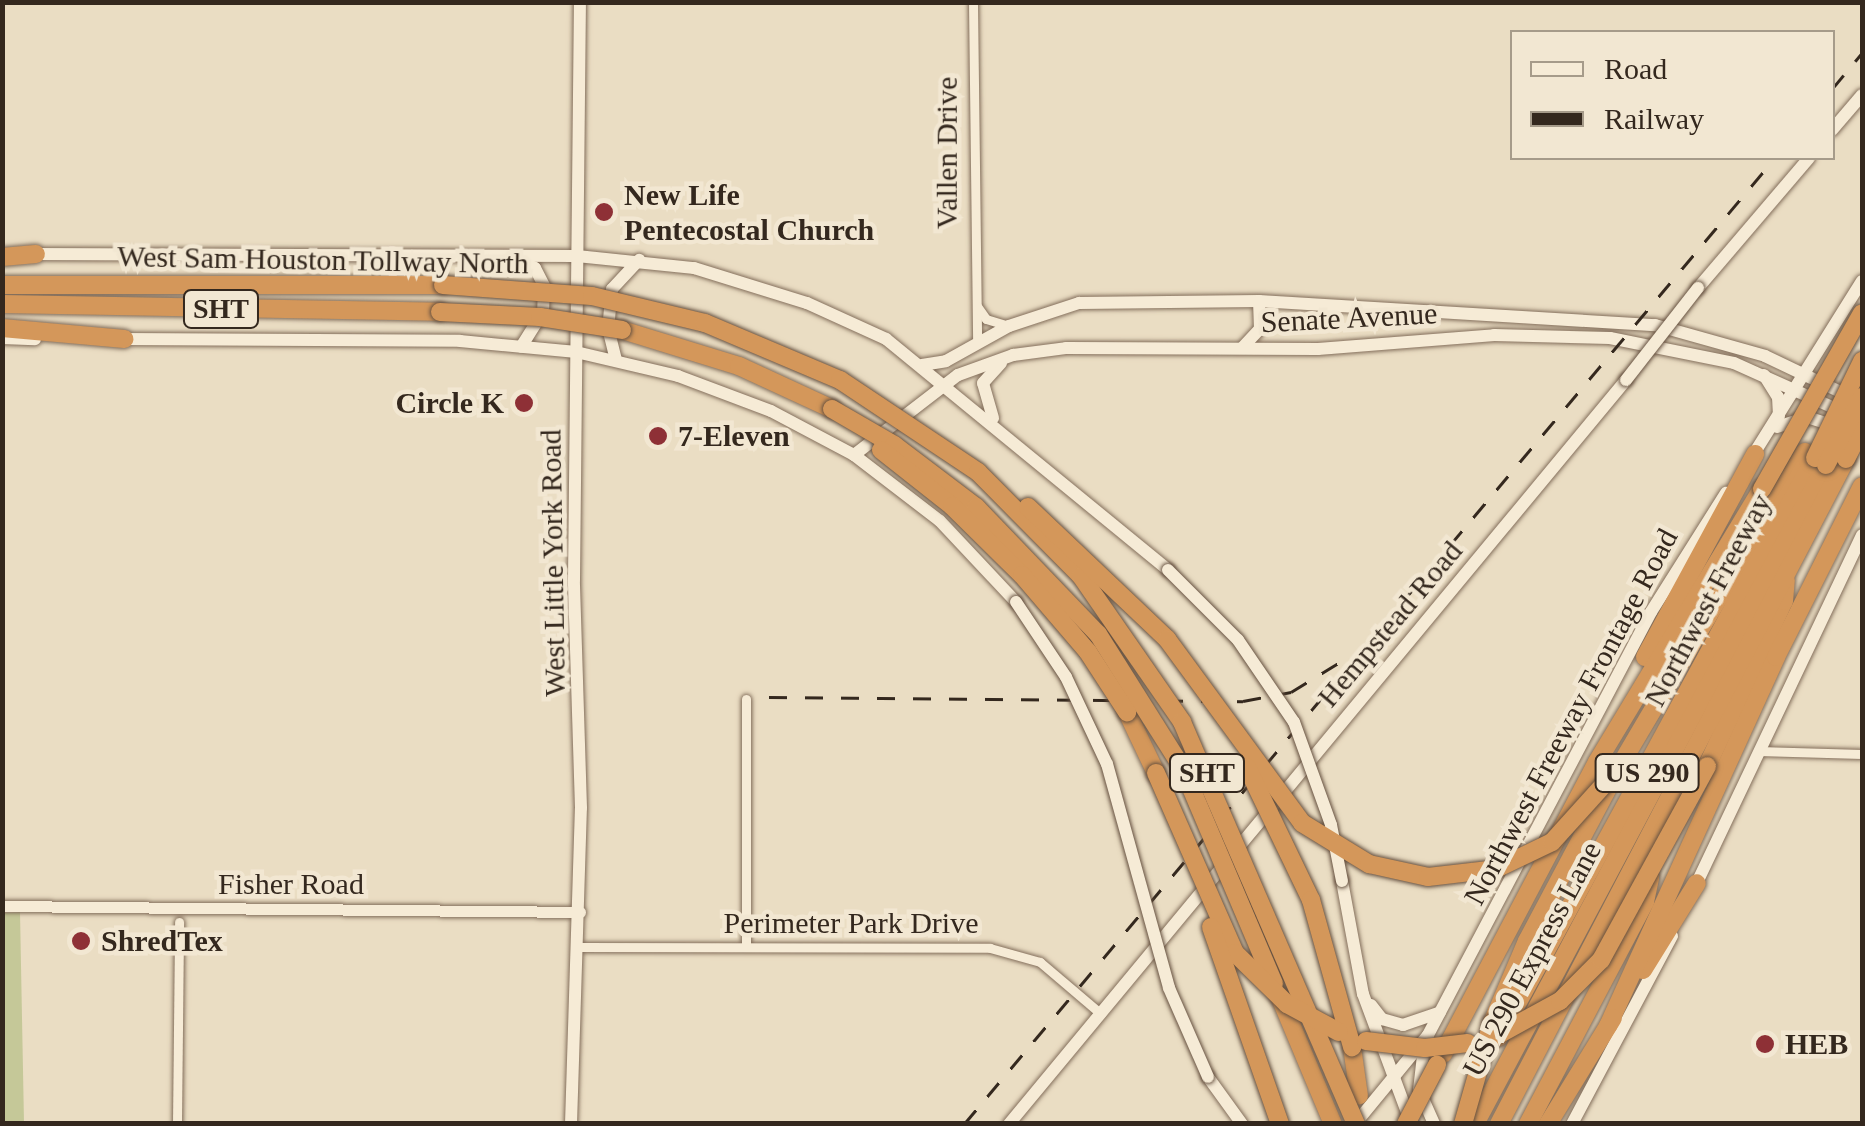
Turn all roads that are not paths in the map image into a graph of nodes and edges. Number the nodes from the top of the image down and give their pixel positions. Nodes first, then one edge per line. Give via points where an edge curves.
1 (580, 2) edge
2 (973, 2) edge
3 (1862, 95) edge
4 (1835, 126) edge
5 (1807, 160) edge
6 (36, 254) joint
7 (2, 255) edge
8 (577, 256) junction
9 (510, 258) junction
10 (639, 260) junction
11 (1862, 281) edge
12 (2, 285) edge
13 (1259, 301) junction
14 (2, 304) edge
15 (976, 304) junction
16 (1862, 313) edge
17 (1009, 326) junction
18 (1838, 326) junction
19 (2, 328) edge
20 (2, 338) edge
21 (125, 339) junction
22 (977, 344) junction
23 (521, 347) junction
24 (1239, 349) junction
25 (576, 352) junction
26 (1012, 355) junction
27 (616, 360) junction
28 (1862, 361) edge
29 (922, 365) junction
30 (1763, 374) junction
31 (1808, 374) junction
32 (945, 382) junction
33 (1862, 384) edge
34 (1799, 389) junction
35 (1862, 400) edge
36 (832, 408) junction
37 (1779, 417) junction
38 (994, 420) junction
39 (1862, 425) edge
40 (1767, 435) junction
41 (1862, 438) edge
42 (1755, 454) junction
43 (854, 455) junction
44 (1821, 461) junction
45 (978, 472) junction
46 (1862, 486) edge
47 (1862, 504) edge
48 (1862, 534) edge
49 (1092, 564) junction
50 (1786, 570) junction
51 (1818, 576) junction
52 (746, 699) dead end
53 (1755, 751) junction
54 (1862, 754) edge
55 (1597, 762) junction
56 (1618, 769) junction
57 (1650, 878) junction
58 (1697, 883) junction
59 (1202, 888) junction
60 (2, 906) edge
61 (580, 912) junction
62 (178, 922) dead end
63 (579, 947) junction
64 (746, 947) junction
65 (1363, 994) junction
66 (1442, 1010) junction
67 (1101, 1014) junction
68 (1608, 1026) junction
69 (1428, 1035) junction
70 (1394, 1083) junction
71 (1500, 1121) edge
72 (1358, 1123) edge
73 (177, 1124) edge
74 (570, 1124) edge
75 (1009, 1124) edge
76 (1242, 1124) edge
77 (1280, 1124) edge
78 (1332, 1124) edge
79 (1409, 1124) edge
80 (1434, 1124) edge
81 (1452, 1124) edge
82 (1464, 1124) edge
83 (1476, 1124) edge
84 (1528, 1124) edge
85 (1548, 1124) edge
86 (1572, 1124) edge

1 - 8 main road, West Little York Road
2 - 15 street, Vallen Drive
3 - 4 main road
5 - 67 main road, Hempstead Road, bridge
6 - 7 highway
6 - 9 main road
8 - 9 main road
8 - 10 main road
8 - 25 main road, West Little York Road
9 - 23 main road via 535,268 544,286 543,312
10 - 27 main road via 612,289 608,329
10 - 29 main road via 694,268 807,304 886,339
11 - 18 main road, Northwest Freeway Frontage Road
12 - 45 highway, West Sam Houston Tollway North / SHT, bridge via 444,285 592,296 705,323 840,380
13 - 17 main road, Senate Avenue via 1079,303
13 - 24 main road via 1260,329
13 - 31 main road, Senate Avenue via 1655,325
14 - 36 highway, West Sam Houston Tollway North / SHT, bridge via 540,316 640,334 739,366
15 - 17 street via 986,319
15 - 22 street, Vallen Drive
16 - 55 highway, bridge
17 - 22 main road, Senate Avenue
18 - 31 main road, Northwest Freeway Frontage Road
18 - 33 main road via 1845,372
19 - 21 highway
20 - 21 main road
21 - 23 main road
22 - 29 main road, Senate Avenue
23 - 25 main road
24 - 26 main road, Senate Avenue via 1066,348
24 - 30 main road, Senate Avenue via 1494,335 1610,338
25 - 27 main road
25 - 61 main road, West Little York Road
26 - 32 main road, Senate Avenue
26 - 38 main road via 983,383
27 - 43 main road via 771,410
28 - 44 highway, bridge via 1831,423
29 - 32 main road
30 - 34 main road, Senate Avenue
30 - 37 main road via 1778,397
31 - 34 main road, Northwest Freeway Frontage Road
31 - 35 main road, Senate Avenue
32 - 38 main road
32 - 43 main road, Senate Avenue
34 - 37 main road, Northwest Freeway Frontage Road
34 - 39 main road, Senate Avenue
35 - 44 highway, US 290 Express Lane, bridge
36 - 59 highway, bridge via 840,424 981,532 1088,652 1140,738
36 - 78 highway, West Sam Houston Tollway North / SHT, bridge via 906,453 998,526 1060,588 1124,670 1189,783
37 - 40 main road, Northwest Freeway Frontage Road
38 - 65 main road, bridge via 1168,570 1238,640 1294,722 1331,824
39 - 44 highway, Northwest Freeway / US 290, bridge
40 - 41 main road via 1788,418 1807,417
40 - 42 main road, Northwest Freeway Frontage Road
42 - 55 highway via 1611,720
42 - 66 main road, Northwest Freeway Frontage Road via 1651,612
43 - 76 main road, bridge via 940,520 1016,602 1066,677 1108,764 1169,988 1208,1078
44 - 50 highway, Northwest Freeway / US 290
44 - 56 highway via 1717,594
44 - 81 highway, Northwest Freeway / US 290, bridge
44 - 83 highway, US 290 Express Lane
45 - 49 highway, bridge via 1046,520
45 - 72 highway, West Sam Houston Tollway North / SHT, bridge via 1081,576 1182,722
46 - 51 highway
47 - 51 highway
48 - 53 main road
49 - 56 highway, bridge via 1167,639 1302,823 1369,864 1428,876 1496,869 1552,842
49 - 72 highway, bridge via 1201,695 1276,821 1327,948
50 - 57 highway, bridge via 1784,601
50 - 71 highway, Northwest Freeway / US 290
51 - 68 highway
52 - 64 street
53 - 54 street
53 - 58 main road
55 - 79 highway, bridge
56 - 82 highway, bridge via 1508,982
57 - 59 highway, bridge via 1609,948 1560,1001 1496,1036 1425,1048 1352,1037 1287,1004 1235,953
57 - 84 highway via 1645,902
58 - 68 highway
58 - 86 main road
59 - 77 highway, bridge
60 - 61 street, Fisher Road
61 - 63 main road, West Little York Road
62 - 73 street
63 - 64 street, Perimeter Park Drive
63 - 74 main road, West Little York Road
64 - 67 street, Perimeter Park Drive via 999,949 1040,962
65 - 66 main road via 1382,1018 1403,1026
65 - 70 main road
66 - 69 main road, Northwest Freeway Frontage Road
67 - 75 main road, Hempstead Road
68 - 85 highway
69 - 70 main road, Northwest Freeway Frontage Road
69 - 80 main road via 1417,1070
70 - 72 main road, Northwest Freeway Frontage Road
70 - 79 main road

